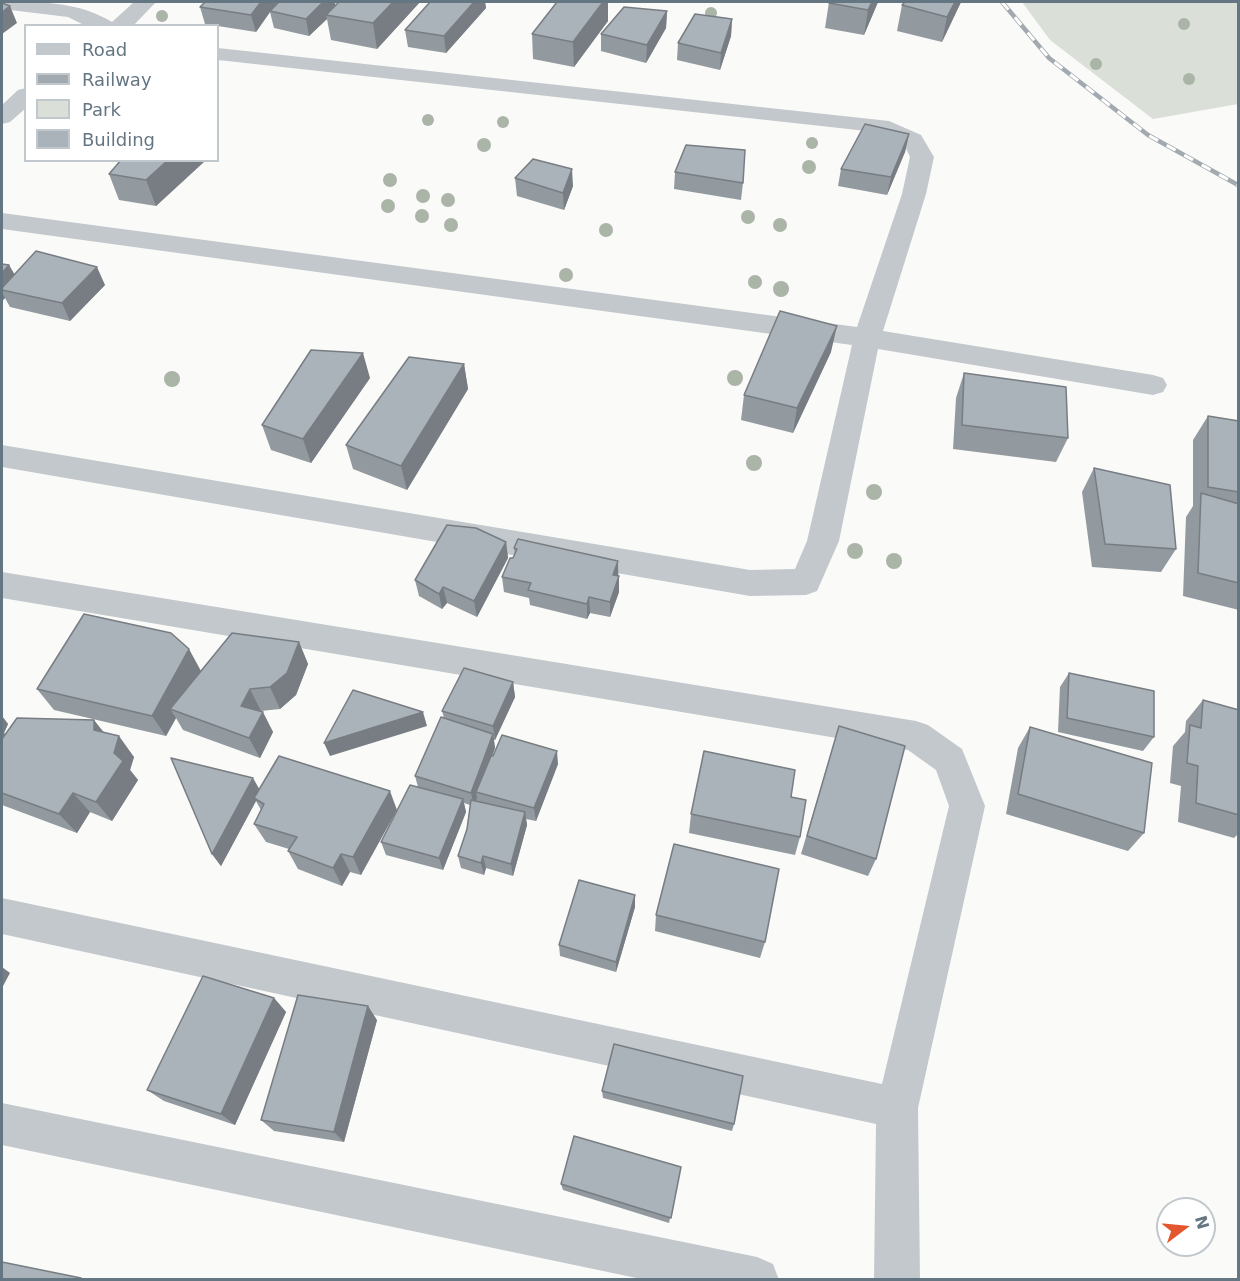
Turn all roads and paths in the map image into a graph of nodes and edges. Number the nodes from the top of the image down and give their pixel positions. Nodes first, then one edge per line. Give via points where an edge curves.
1 (146, 2) edge
2 (2, 3) edge
3 (101, 24) edge
4 (122, 24) edge
5 (219, 54) edge
6 (24, 97) edge
7 (2, 117) edge
8 (2, 221) edge
9 (867, 338) junction
10 (1153, 385) dead end
11 (2, 456) edge
12 (2, 585) edge
13 (2, 916) edge
14 (897, 1108) junction
15 (2, 1124) edge
16 (757, 1280) edge
17 (897, 1280) edge

1 - 4 street
2 - 3 street via 73,11
5 - 9 street via 881,126 913,140 922,157 914,195
6 - 7 street
8 - 9 street
9 - 10 street
9 - 11 street via 823,541 806,582 750,583
12 - 14 street via 916,736 950,760 967,806
13 - 14 street
14 - 17 street
15 - 16 street

